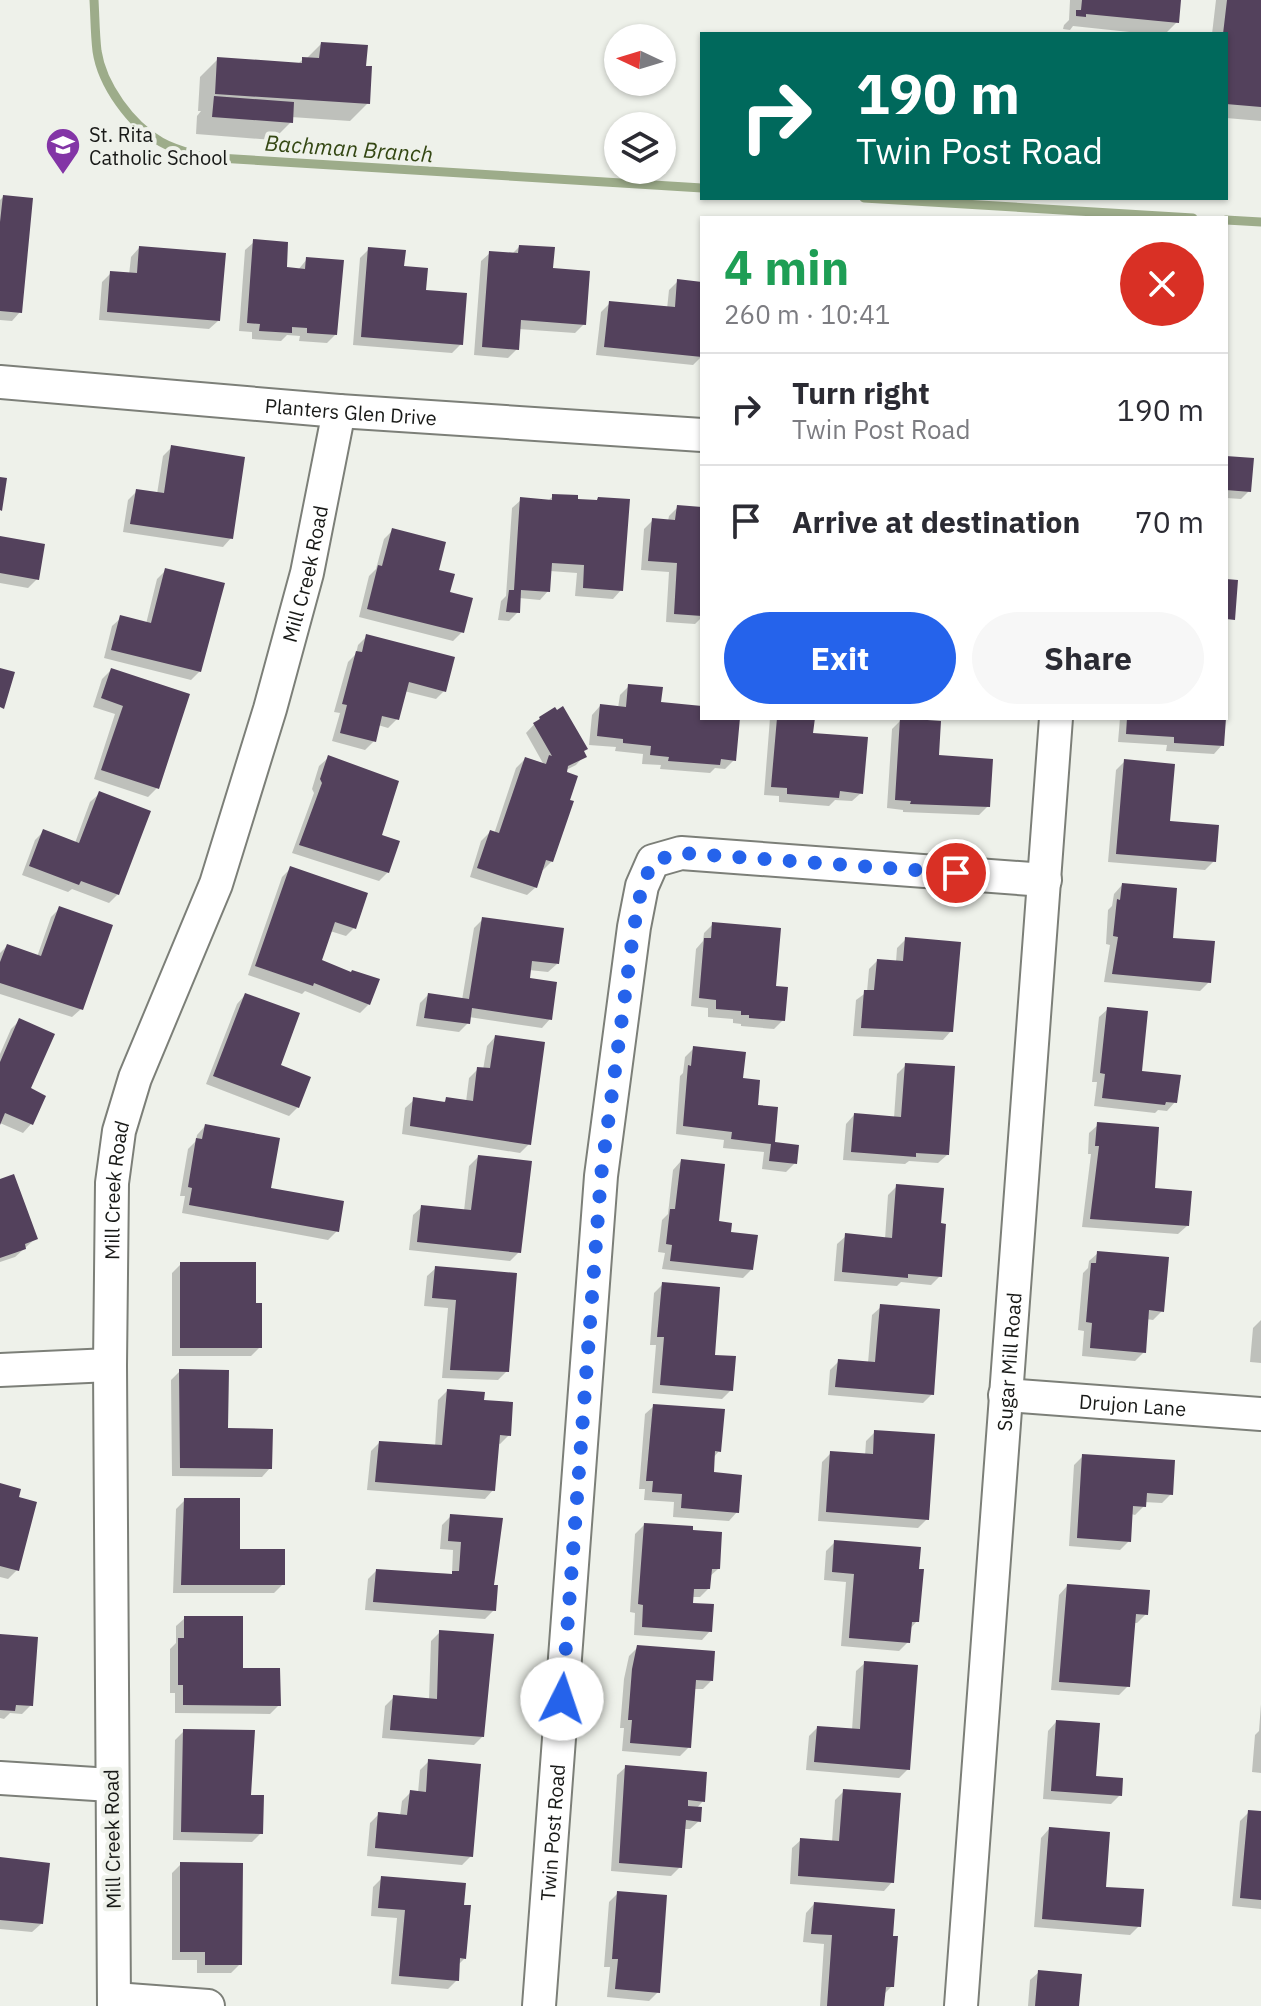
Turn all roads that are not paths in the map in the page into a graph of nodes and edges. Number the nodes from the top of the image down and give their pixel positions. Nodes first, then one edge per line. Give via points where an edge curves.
1 (0, 382) edge
2 (339, 411) junction
3 (700, 435) edge
4 (1056, 720) edge
5 (1045, 880) junction
6 (110, 1365) junction
7 (0, 1370) edge
8 (1005, 1395) junction
9 (1261, 1414) edge
10 (0, 1778) edge
11 (111, 1785) junction
12 (114, 2003) edge
13 (208, 2006) edge
14 (539, 2006) edge
15 (961, 2006) edge

1 - 2 street, Planters Glen Drive
2 - 3 street, Planters Glen Drive
2 - 6 street, Mill Creek Road via 307,573 270,709 216,884 135,1078 119,1131 112,1183
4 - 5 street, Sugar Mill Road
5 - 8 street, Sugar Mill Road
5 - 14 street, Twin Post Road via 681,853 653,861 634,927 601,1176
6 - 7 street
6 - 11 street, Mill Creek Road
8 - 9 street, Drujon Lane
8 - 15 street, Sugar Mill Road
10 - 11 street
11 - 12 street, Mill Creek Road
12 - 13 street

